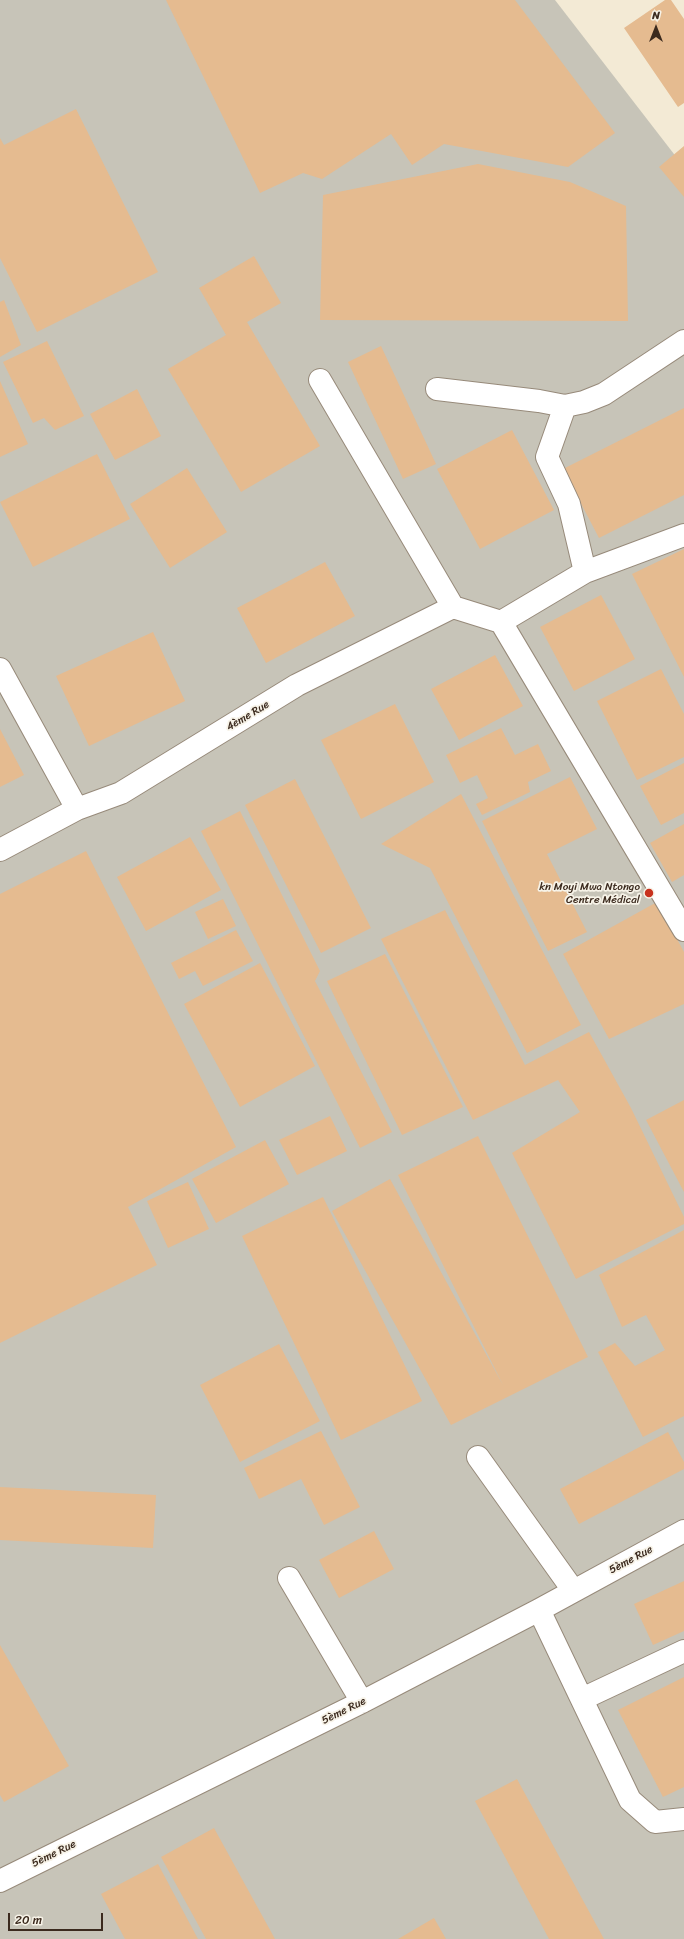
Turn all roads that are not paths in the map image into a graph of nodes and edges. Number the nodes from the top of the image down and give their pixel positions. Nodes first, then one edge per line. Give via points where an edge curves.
1 (684, 341) edge
2 (320, 380) dead end
3 (438, 390) dead end
4 (565, 406) junction
5 (684, 535) edge
6 (585, 572) junction
7 (453, 607) junction
8 (501, 622) junction
9 (0, 669) edge
10 (76, 809) junction
11 (0, 850) edge
12 (684, 930) edge
13 (478, 1457) dead end
14 (684, 1531) edge
15 (289, 1578) dead end
16 (573, 1590) junction
17 (540, 1610) junction
18 (684, 1651) edge
19 (582, 1699) junction
20 (362, 1702) junction
21 (684, 1819) edge
22 (0, 1881) edge

1 - 4 street via 604,394
2 - 7 street
3 - 4 street via 539,400
4 - 6 street via 547,457 568,504
5 - 6 street
6 - 8 street
7 - 8 street
7 - 10 street, 4ème Rue via 297,685 121,793
8 - 12 street
9 - 10 street
10 - 11 street, 4ème Rue
13 - 16 street
14 - 16 street, 5ème Rue
15 - 20 street
16 - 17 street, 5ème Rue
17 - 19 street
17 - 20 street, 5ème Rue
18 - 19 street
19 - 21 street via 630,1800 655,1822
20 - 22 street, 5ème Rue

